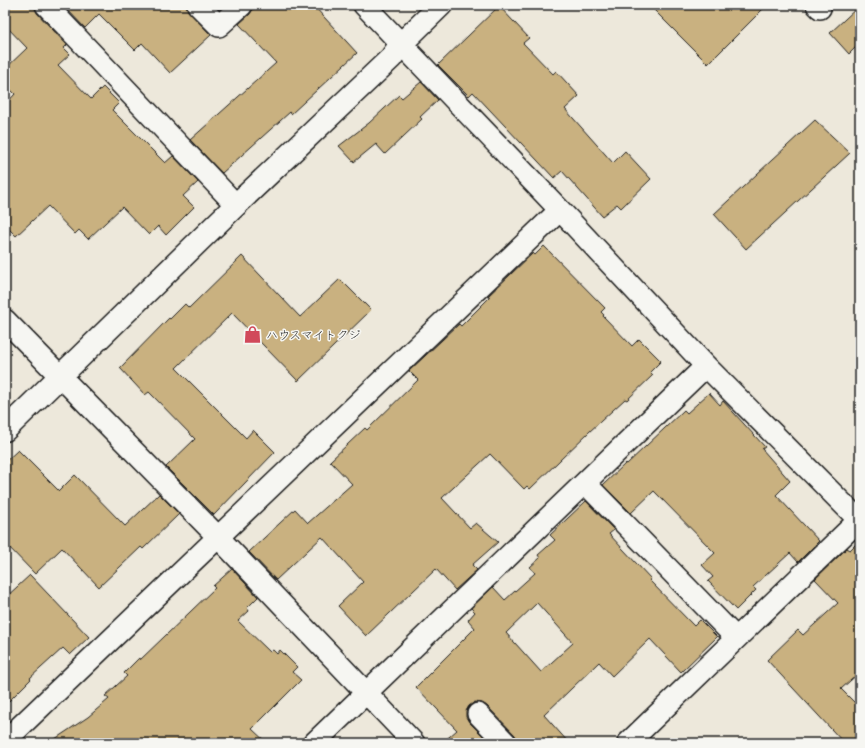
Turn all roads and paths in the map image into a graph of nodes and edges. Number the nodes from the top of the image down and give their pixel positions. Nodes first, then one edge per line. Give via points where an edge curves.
1 (46, 5) edge
2 (198, 5) edge
3 (242, 5) edge
4 (364, 5) edge
5 (441, 5) edge
6 (401, 44) junction
7 (236, 205) junction
8 (560, 210) junction
9 (5, 320) edge
10 (706, 366) junction
11 (60, 376) junction
12 (5, 430) edge
13 (585, 483) junction
14 (859, 518) edge
15 (217, 536) junction
16 (736, 638) junction
17 (367, 692) junction
18 (478, 714) dead end
19 (5, 741) edge
20 (314, 743) edge
21 (414, 743) edge
22 (506, 743) edge
23 (628, 743) edge

1 - 7 street
2 - 3 street via 219,26
4 - 6 street
5 - 6 street
6 - 7 street via 391,58
6 - 8 street
7 - 11 street
8 - 10 street
8 - 15 street
9 - 11 street
10 - 13 street
10 - 14 street
11 - 12 street
11 - 15 street
13 - 16 street
13 - 17 street
14 - 16 street
15 - 17 street
15 - 19 street
16 - 23 street
17 - 20 street
17 - 21 street
18 - 22 street

